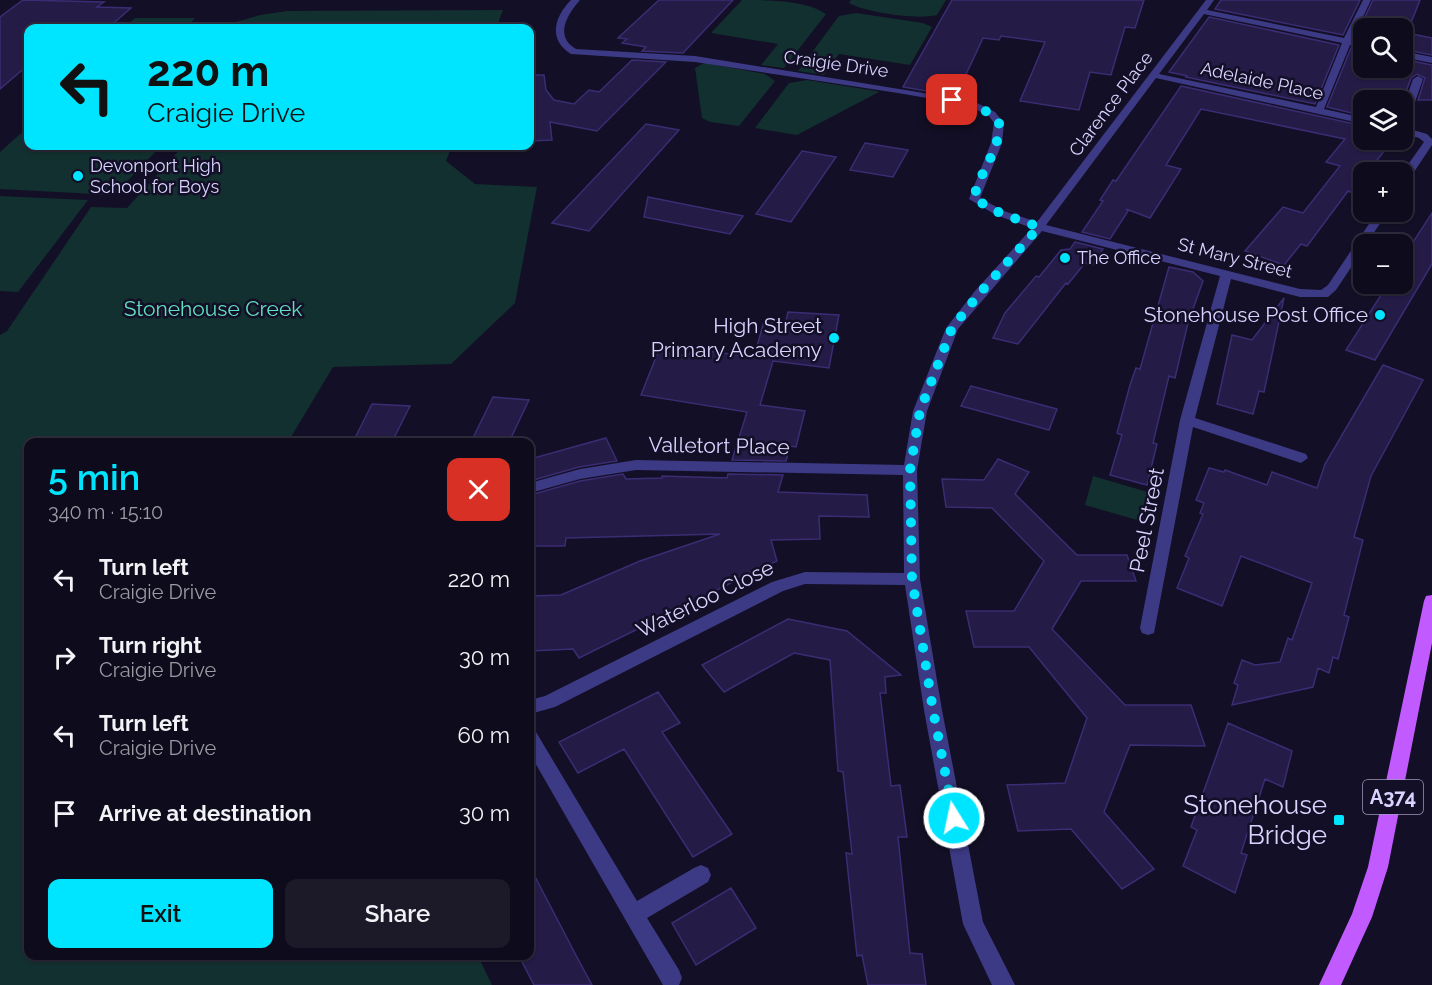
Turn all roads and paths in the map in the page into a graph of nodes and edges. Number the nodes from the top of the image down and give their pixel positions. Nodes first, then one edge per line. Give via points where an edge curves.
1 (576, 0) edge
2 (1210, 0) edge
3 (1367, 0) edge
4 (1202, 11) junction
5 (1348, 42) junction
6 (1353, 43) edge
7 (1413, 56) edge
8 (1432, 60) edge
9 (1153, 75) junction
10 (1418, 79) dead end
11 (1413, 94) edge
12 (1319, 111) junction
13 (1353, 119) edge
14 (1432, 125) edge
15 (1413, 132) edge
16 (1423, 136) junction
17 (1413, 167) edge
18 (1375, 222) edge
19 (1039, 227) junction
20 (1226, 274) junction
21 (1187, 420) junction
22 (1301, 458) dead end
23 (910, 470) junction
24 (534, 487) edge
25 (912, 579) junction
26 (1432, 601) edge
27 (1148, 628) dead end
28 (534, 706) edge
29 (534, 745) edge
30 (701, 875) dead end
31 (634, 915) junction
32 (671, 978) dead end
33 (1004, 985) edge
34 (1330, 985) edge

1 - 19 street, Craigie Drive via 560,23 560,40 574,52 695,59 898,90 984,109 999,123 999,134 976,184 974,199
2 - 4 street, Clarence Place
3 - 5 street
4 - 5 street
4 - 9 street, Clarence Place
5 - 6 street
5 - 12 street
7 - 8 street
9 - 12 street, Adelaide Place
9 - 19 street, Clarence Place
10 - 11 street
12 - 13 street, Adelaide Place
14 - 16 street
15 - 16 street
16 - 17 street via 1430,142
18 - 20 street, St Mary Street via 1324,294 1300,293
19 - 20 street, St Mary Street
19 - 23 street, Clarence Place via 952,328 920,411
20 - 21 street, Peel Street
21 - 22 street
21 - 27 street, Peel Street
23 - 24 street, Valletort Place via 636,465
23 - 25 street, Clarence Place
25 - 28 street, Waterloo Close via 805,578 778,586 549,702
25 - 33 street, Clarence Place via 973,924
26 - 34 main road, A374 via 1378,867 1362,917
29 - 31 street
30 - 31 street
31 - 32 street

